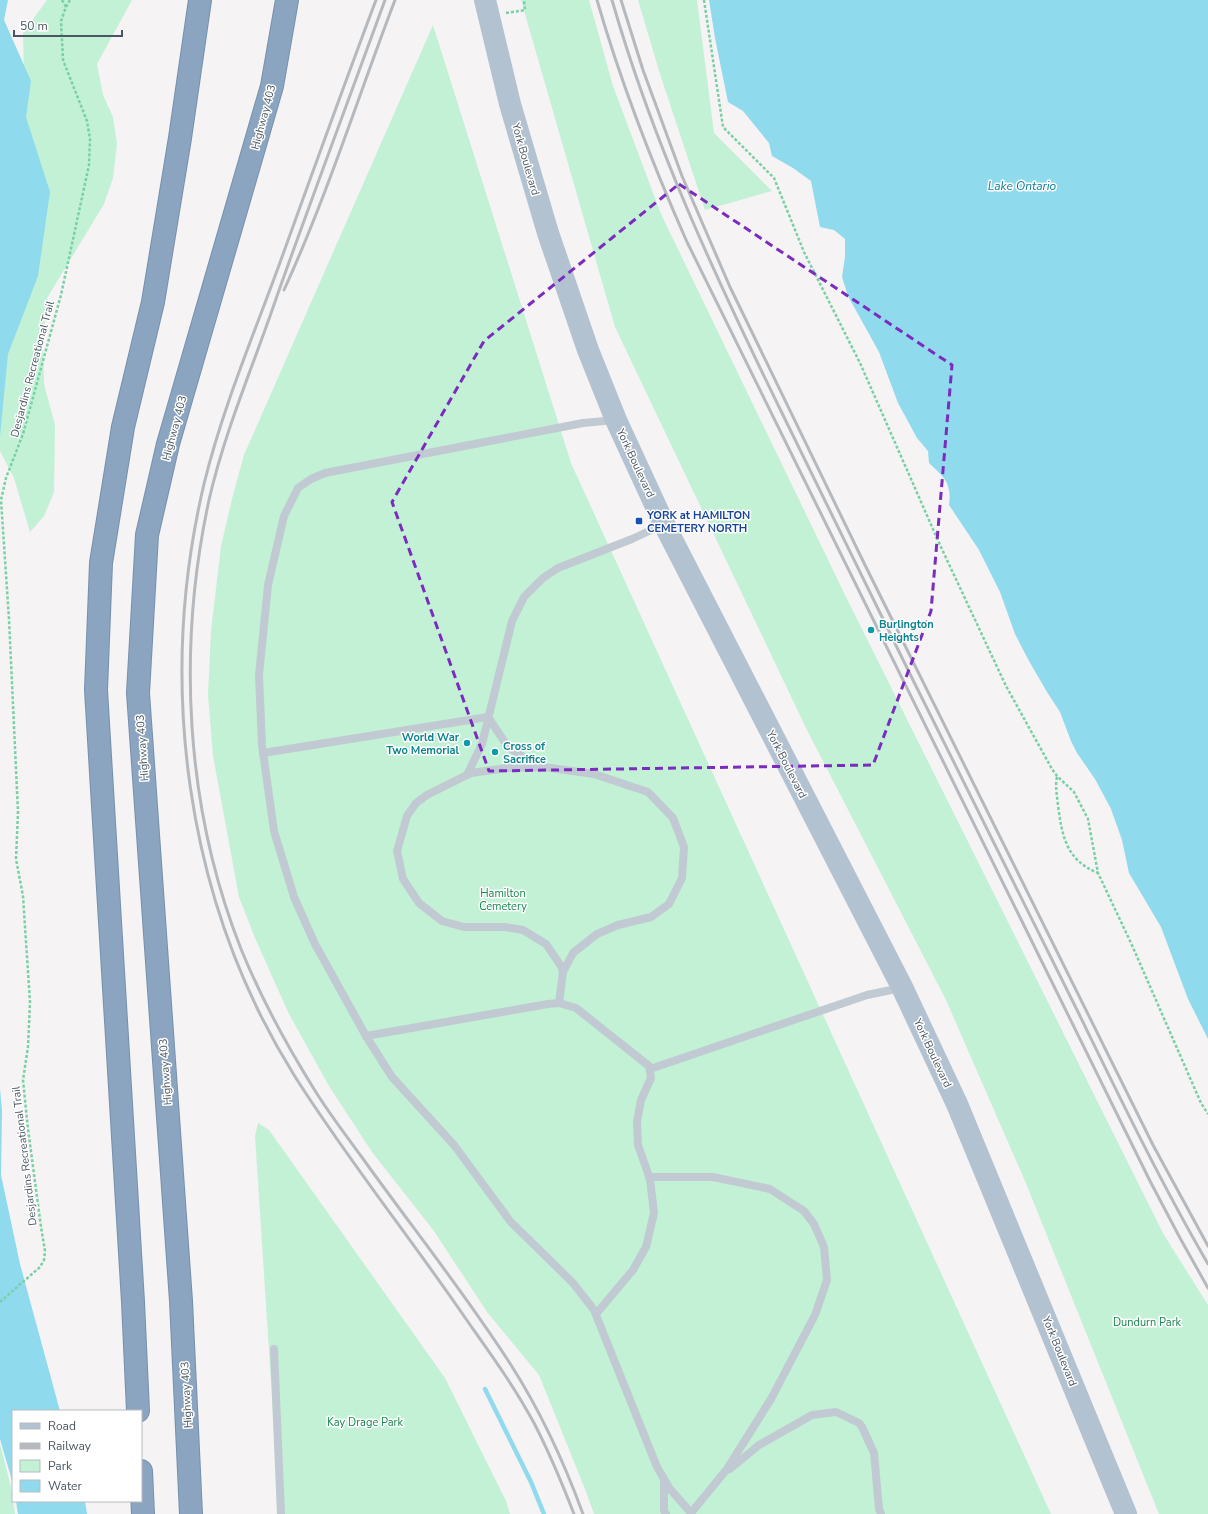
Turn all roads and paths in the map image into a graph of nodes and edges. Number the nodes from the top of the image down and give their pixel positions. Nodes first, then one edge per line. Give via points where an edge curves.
1 (62, 0) edge
2 (70, 0) edge
3 (200, 0) edge
4 (287, 0) edge
5 (485, 0) edge
6 (524, 0) edge
7 (704, 0) edge
8 (66, 7) junction
9 (508, 13) dead end
10 (616, 420) junction
11 (664, 524) junction
12 (488, 717) junction
13 (263, 753) junction
14 (544, 767) junction
15 (467, 775) junction
16 (1057, 776) junction
17 (1098, 873) junction
18 (563, 972) junction
19 (902, 987) junction
20 (560, 1003) junction
21 (366, 1036) junction
22 (650, 1069) junction
23 (1208, 1114) edge
24 (650, 1177) junction
25 (0, 1302) edge
26 (596, 1314) junction
27 (274, 1349) dead end
28 (138, 1410) edge
29 (723, 1474) junction
30 (664, 1482) junction
31 (142, 1492) edge
32 (692, 1513) edge
33 (143, 1514) edge
34 (191, 1514) edge
35 (281, 1514) edge
36 (666, 1514) edge
37 (881, 1514) edge
38 (1126, 1514) edge

1 - 8 path
2 - 8 path, Desjardins Recreational Trail
3 - 28 highway via 154,294 123,427 100,579 96,690
4 - 34 highway, Highway 403 via 272,86 168,444 147,535 138,693 181,1293
5 - 10 main road, York Boulevard via 510,104 548,234 588,350
6 - 9 path via 525,10
7 - 16 path via 723,127 774,178 804,252 860,363 940,545 1006,686
8 - 25 path, Desjardins Recreational Trail via 61,21 63,60 87,121 90,139 88,165 61,295 23,434 6,478 2,500 17,805 16,859 23,896 30,1002 23,1087 45,1251 40,1267
10 - 11 main road, York Boulevard
10 - 13 lane via 583,423 325,473 310,479 298,488 284,516 268,584 259,675
11 - 12 lane via 632,540 558,568 543,578 524,597 512,621
11 - 19 main road, York Boulevard
12 - 13 lane
12 - 14 lane via 508,747 536,765
12 - 15 lane via 482,744
13 - 21 lane via 274,831 294,897 315,944
14 - 15 lane via 507,768
14 - 18 lane via 594,774 648,792 674,818 684,847 682,878 669,904 651,917 618,925 597,934 573,953
15 - 18 lane via 427,795 416,803 407,816 397,851 403,879 419,904 442,921 464,927 505,927 523,930 546,944
16 - 17 path via 1074,792 1088,819
16 - 17 path via 1061,823 1067,844 1086,868
17 - 23 path
18 - 20 lane
19 - 22 lane via 867,995
19 - 38 main road, York Boulevard via 957,1104
20 - 21 lane
20 - 22 lane via 576,1008 650,1066
21 - 26 lane via 392,1077 454,1144 510,1221 573,1283
22 - 24 lane via 651,1078 641,1100 637,1122 638,1144
24 - 26 lane via 654,1213 646,1247 633,1270
24 - 29 lane via 713,1177 770,1189 804,1211 814,1224 824,1247 827,1280 816,1315 771,1399
26 - 30 lane
27 - 35 lane
29 - 32 lane
29 - 37 lane via 759,1445 812,1415 836,1412 862,1427 874,1453
30 - 32 lane
30 - 36 lane
31 - 33 highway

